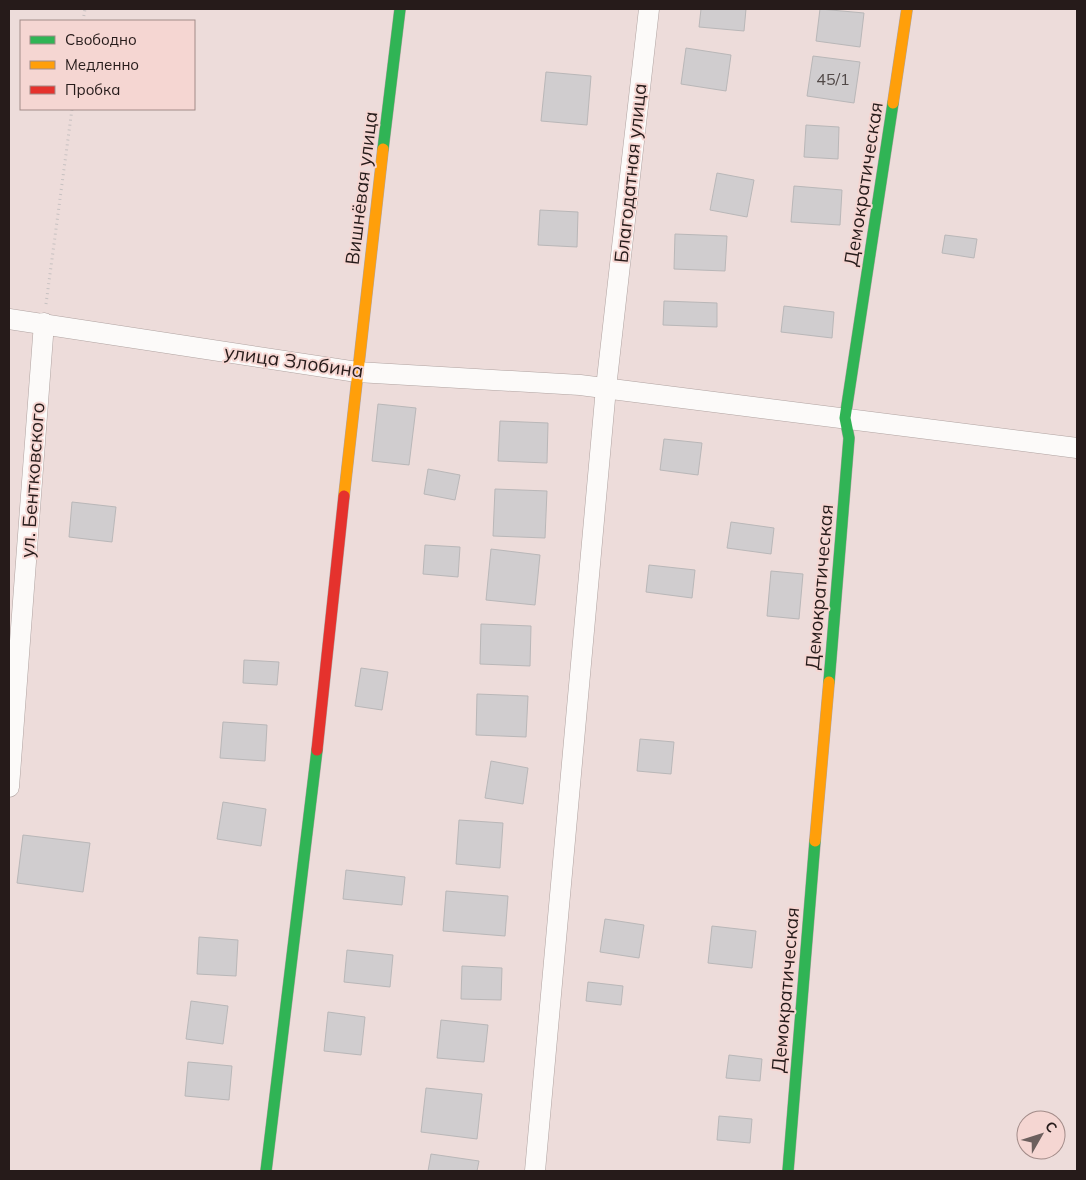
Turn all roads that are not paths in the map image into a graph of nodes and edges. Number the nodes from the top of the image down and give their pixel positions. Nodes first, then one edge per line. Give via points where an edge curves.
1 (400, 9) edge
2 (649, 9) edge
3 (907, 9) edge
4 (9, 319) edge
5 (44, 323) junction
6 (357, 372) junction
7 (606, 388) junction
8 (845, 418) junction
9 (1077, 448) edge
10 (9, 787) edge
11 (266, 1171) edge
12 (535, 1171) edge
13 (788, 1171) edge

1 - 6 street, Вишнёвая улица
2 - 7 street, Благодатная улица
3 - 8 street, Демократическая
4 - 5 street, улица Злобина
5 - 6 street, улица Злобина
5 - 10 street, ул. Бентковского
6 - 7 street, улица Злобина
6 - 11 street, Вишнёвая улица via 321,720
7 - 8 street, улица Злобина
7 - 12 street, Благодатная улица
8 - 9 street, улица Злобина
8 - 13 street, Демократическая via 849,438

